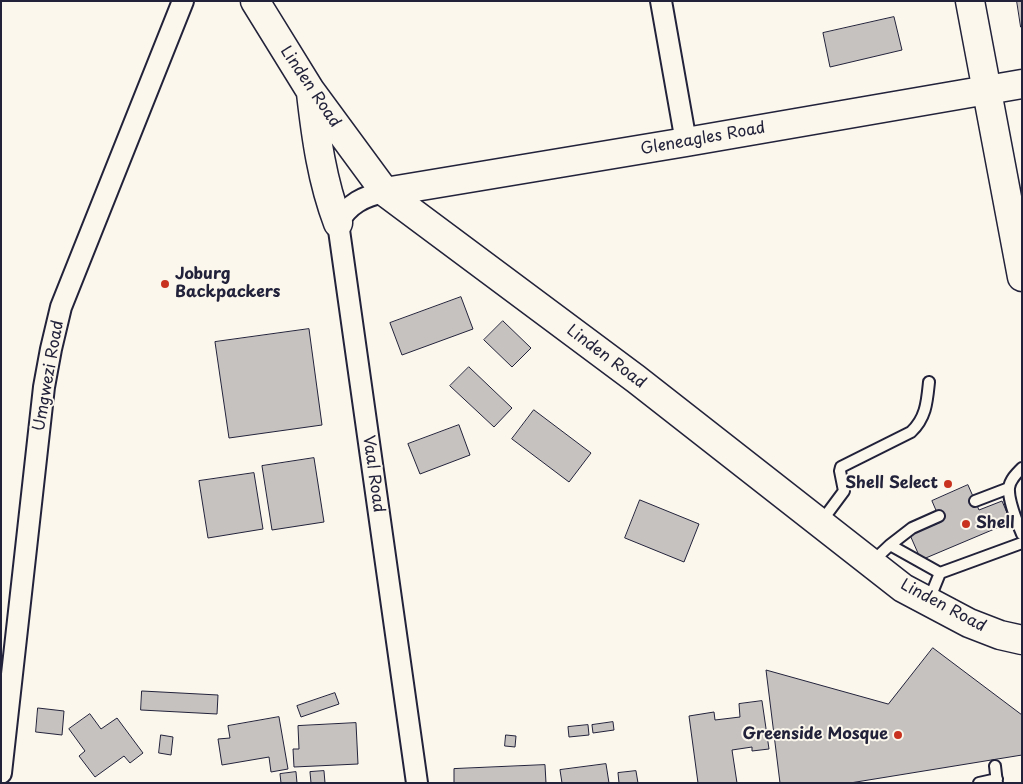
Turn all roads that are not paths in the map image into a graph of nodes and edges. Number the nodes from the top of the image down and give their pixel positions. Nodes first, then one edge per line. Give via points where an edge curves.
1 (183, 1) edge
2 (254, 1) edge
3 (661, 1) edge
4 (970, 1) edge
5 (1022, 84) edge
6 (310, 90) junction
7 (987, 90) junction
8 (686, 142) junction
9 (385, 192) junction
10 (338, 223) junction
11 (1020, 264) edge
12 (929, 382) dead end
13 (1022, 468) edge
14 (1009, 488) junction
15 (975, 501) dead end
16 (938, 516) dead end
17 (820, 523) junction
18 (1022, 534) edge
19 (1022, 543) edge
20 (881, 554) junction
21 (940, 572) junction
22 (928, 602) junction
23 (1011, 638) edge
24 (1022, 652) edge
25 (995, 766) dead end
26 (1, 773) edge
27 (997, 781) edge
28 (417, 783) edge
29 (979, 783) edge

1 - 26 street, Umgwezi Road via 61,308 56,328 44,387
2 - 6 main road, Linden Road
3 - 8 street
4 - 7 main road
5 - 7 main road, Gleneagles Road
6 - 9 main road, Linden Road
6 - 10 main road via 328,198
7 - 8 main road, Gleneagles Road
7 - 11 main road
8 - 9 main road, Gleneagles Road
9 - 10 street via 358,200 345,211
9 - 17 main road, Linden Road via 636,379
10 - 28 street, Vaal Road
12 - 17 lane via 923,418 917,427 841,468 844,491
13 - 14 lane
14 - 15 lane
14 - 18 lane
16 - 20 lane via 912,528
17 - 20 main road, Linden Road
19 - 21 lane
20 - 21 lane
20 - 22 main road, Linden Road via 903,588
21 - 22 lane
22 - 23 main road, Linden Road via 968,623
23 - 24 main road, Linden Road
25 - 27 lane
27 - 29 lane

